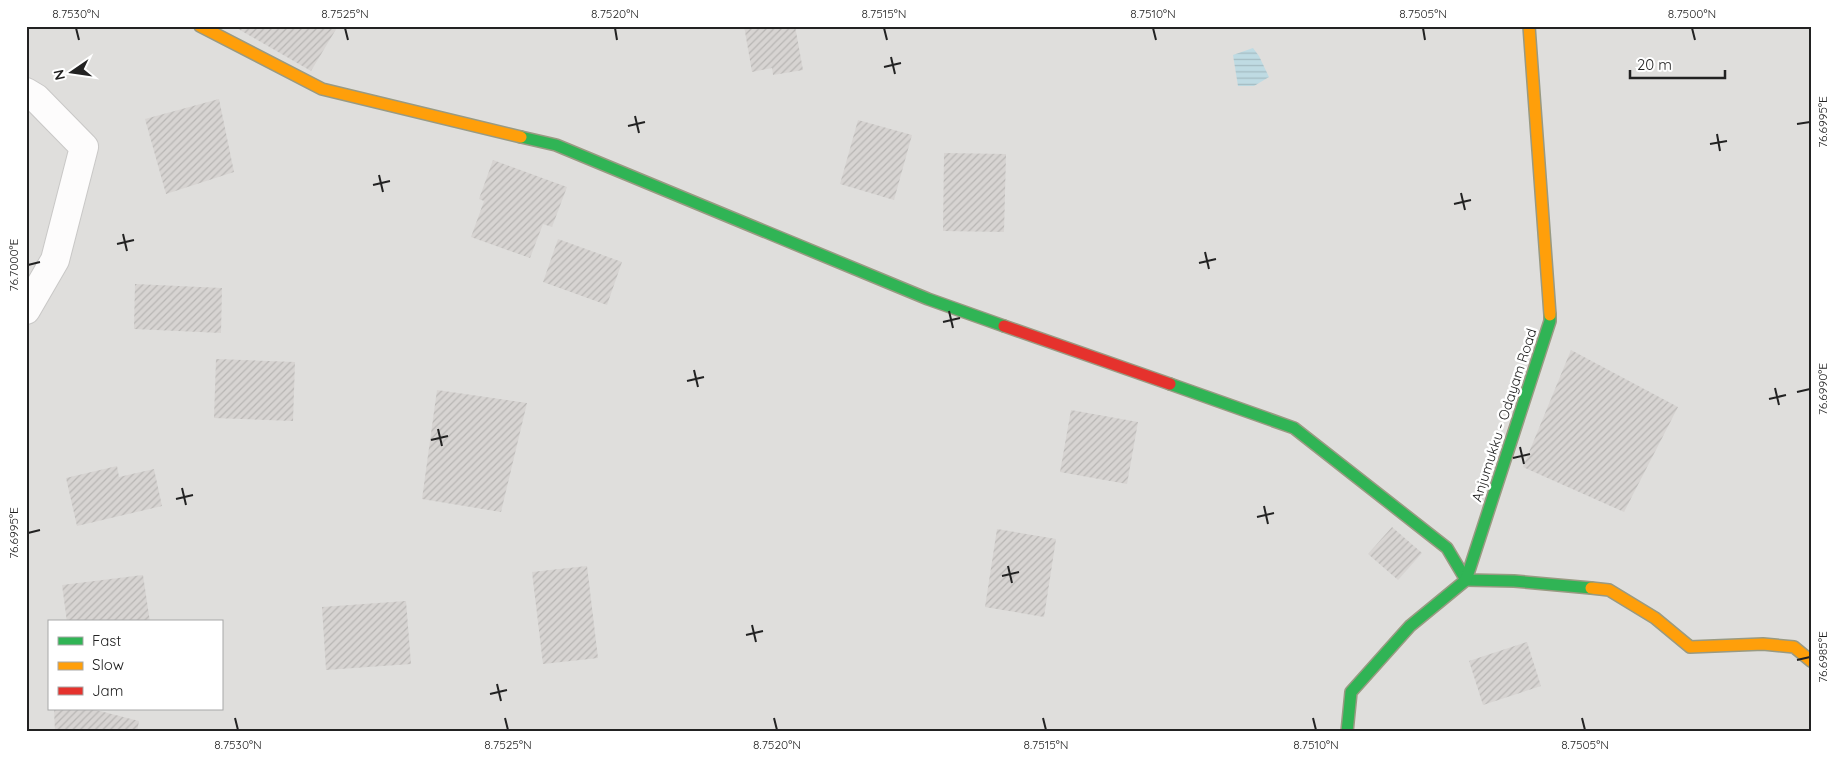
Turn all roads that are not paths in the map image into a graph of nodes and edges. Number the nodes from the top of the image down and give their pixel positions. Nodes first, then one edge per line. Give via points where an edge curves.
1 (200, 26) edge
2 (1529, 26) edge
3 (26, 92) edge
4 (26, 310) edge
5 (1466, 580) junction
6 (1811, 661) edge
7 (1347, 732) edge

1 - 5 street via 322,89 556,145 928,299 1294,428 1447,548
2 - 5 street, Anjumukku - Odayam Road via 1550,321
3 - 4 street via 36,98 84,147 55,260
5 - 6 street via 1514,580 1609,590 1655,618 1690,647 1786,646 1794,647
5 - 7 street via 1410,626 1352,692

